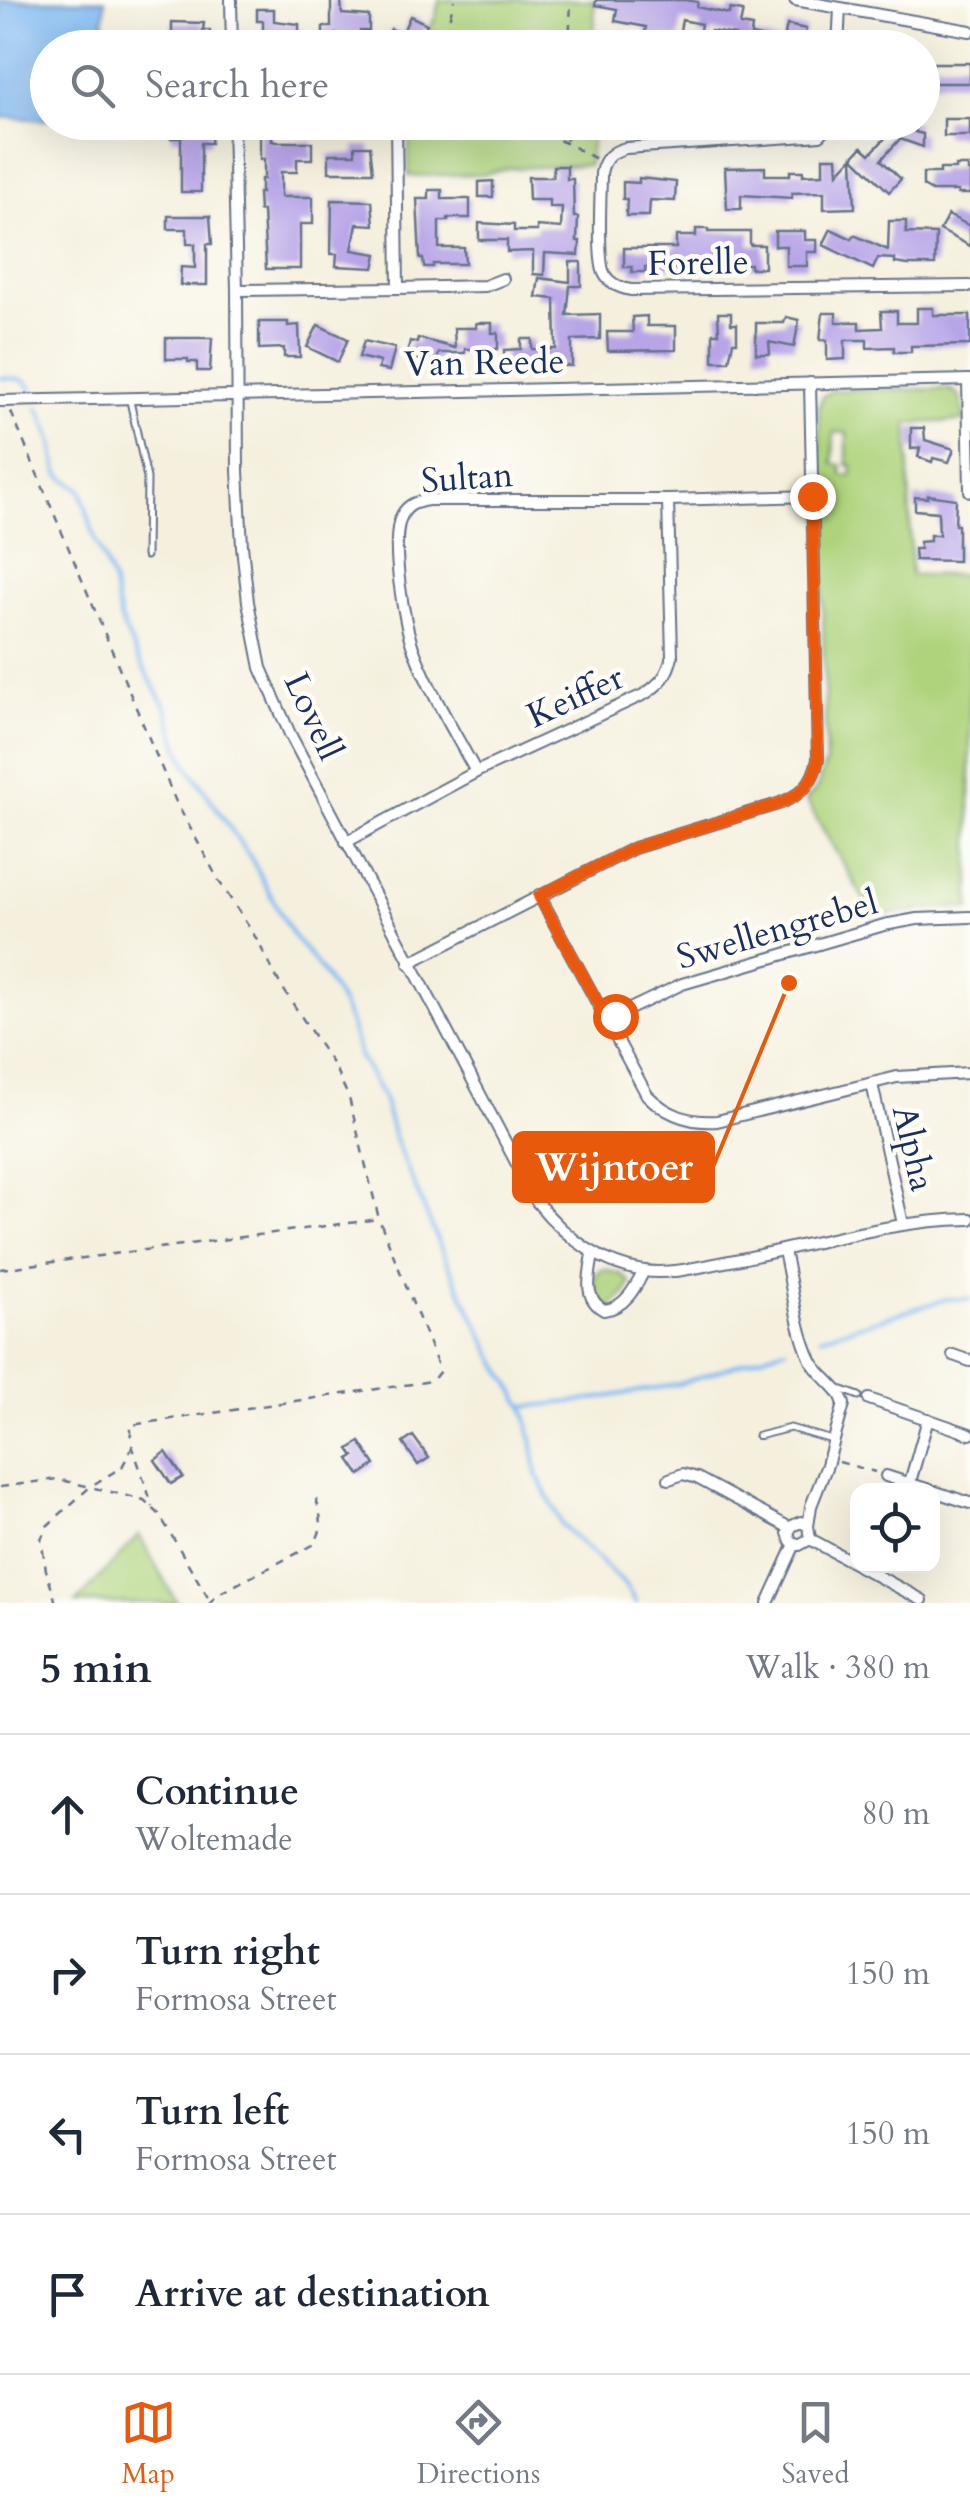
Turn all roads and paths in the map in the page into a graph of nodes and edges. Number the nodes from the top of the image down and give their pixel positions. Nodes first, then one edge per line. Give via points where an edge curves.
1 (231, 0) edge
2 (454, 0) edge
3 (571, 0) edge
4 (795, 0) edge
5 (840, 8) junction
6 (232, 30) edge
7 (446, 30) edge
8 (570, 30) edge
9 (839, 30) edge
10 (970, 32) edge
11 (233, 140) edge
12 (396, 140) edge
13 (557, 140) edge
14 (566, 140) edge
15 (747, 140) edge
16 (566, 144) junction
17 (594, 158) dead end
18 (503, 280) dead end
19 (970, 286) edge
20 (398, 288) junction
21 (237, 290) junction
22 (969, 380) edge
23 (810, 383) junction
24 (237, 395) junction
25 (129, 398) junction
26 (6, 401) edge
27 (970, 492) edge
28 (812, 496) junction
29 (668, 500) junction
30 (146, 556) dead end
31 (476, 772) junction
32 (346, 842) junction
33 (539, 896) junction
34 (970, 917) edge
35 (409, 963) junction
36 (607, 1020) junction
37 (970, 1072) edge
38 (872, 1084) junction
39 (380, 1218) junction
40 (970, 1219) edge
41 (903, 1224) junction
42 (784, 1251) junction
43 (594, 1254) junction
44 (0, 1269) edge
45 (644, 1271) junction
46 (953, 1355) dead end
47 (970, 1361) edge
48 (837, 1388) junction
49 (864, 1397) joint
50 (928, 1419) junction
51 (969, 1430) edge
52 (758, 1436) dead end
53 (834, 1441) junction
54 (133, 1447) junction
55 (828, 1459) junction
56 (886, 1476) joint
57 (668, 1479) dead end
58 (910, 1482) junction
59 (91, 1486) junction
60 (0, 1487) edge
61 (314, 1493) dead end
62 (970, 1503) edge
63 (153, 1506) junction
64 (801, 1529) junction
65 (795, 1544) junction
66 (850, 1560) edge
67 (873, 1573) edge
68 (922, 1600) dead end
69 (210, 1602) edge
70 (56, 1603) edge
71 (768, 1603) edge

1 - 6 street
2 - 7 path
3 - 8 path
4 - 5 street
5 - 9 street
5 - 10 street
11 - 21 street, Lovell
12 - 20 street
13 - 16 path
14 - 16 path
15 - 19 street, Forelle via 612,153 601,173 601,264 607,279 631,290
16 - 17 path
18 - 20 street
20 - 21 street
21 - 24 street, Lovell
22 - 23 street, Van Reede
22 - 27 street
23 - 24 street, Van Reede
23 - 28 street
24 - 25 street, Van Reede
24 - 32 street, Lovell via 242,546 261,668
25 - 26 street, Van Reede
25 - 30 lane via 148,478
26 - 39 path via 176,802 349,1098
28 - 29 street, Sultan
28 - 33 street via 818,760 806,788 778,804 634,848
29 - 31 street, Keiffer via 672,656 666,676 645,694
29 - 31 street, Sultan via 428,500 406,510 397,538 408,635
31 - 32 street, Keiffer
32 - 35 street, Lovell
33 - 35 street
33 - 36 street
34 - 36 street, Swellengrebel via 917,919 848,935 692,980
35 - 43 street, Lovell via 536,1202
36 - 38 street via 647,1096 692,1121 717,1121
37 - 38 street
38 - 41 street, Alpha
39 - 44 path
39 - 54 path via 440,1371 432,1381 131,1425
40 - 41 street, Lovell
41 - 42 street, Lovell
42 - 45 street, Lovell
42 - 48 street via 805,1344 819,1374
43 - 45 street, Lovell
43 - 45 street via 590,1297 604,1310 620,1305
46 - 47 street
48 - 49 lane
48 - 53 street via 844,1404
49 - 50 street
50 - 51 street
50 - 58 street
52 - 53 lane via 790,1428
53 - 55 street
54 - 59 path via 122,1467
54 - 63 path
55 - 56 path
55 - 64 street
56 - 58 street
57 - 64 street via 697,1478
58 - 62 street
59 - 60 path via 57,1479
59 - 63 path
59 - 70 path via 41,1539
61 - 69 path via 322,1528 313,1545
63 - 69 path
64 - 65 street via 789,1537
64 - 65 street via 804,1544
64 - 66 street
65 - 71 street
67 - 68 street

